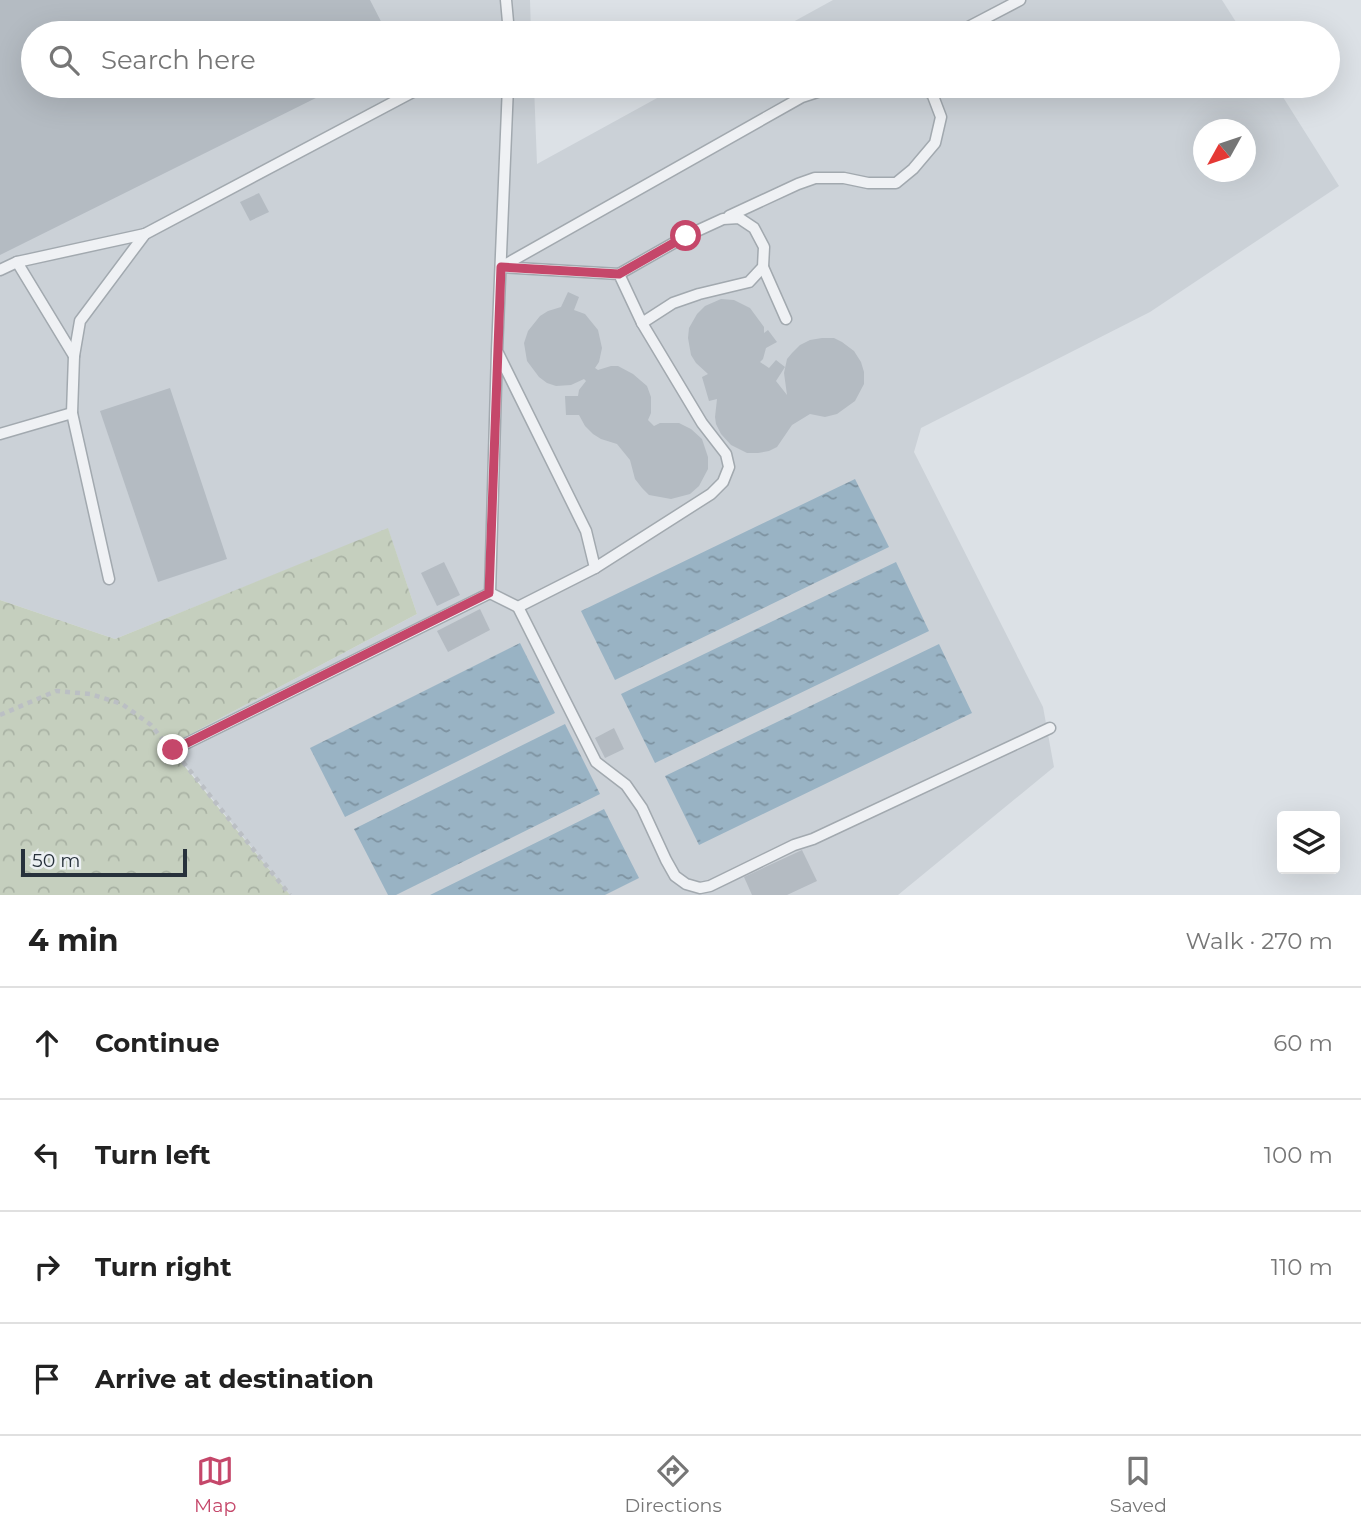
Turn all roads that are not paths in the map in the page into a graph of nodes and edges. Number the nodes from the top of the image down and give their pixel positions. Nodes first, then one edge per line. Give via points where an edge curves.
1 (506, 0) edge
2 (1020, 0) edge
3 (508, 21) edge
4 (980, 21) edge
5 (401, 98) edge
6 (508, 98) edge
7 (800, 98) edge
8 (934, 98) edge
9 (723, 219) junction
10 (145, 234) junction
11 (17, 262) junction
12 (501, 267) junction
13 (763, 267) junction
14 (0, 270) edge
15 (619, 274) junction
16 (786, 319) dead end
17 (642, 323) junction
18 (497, 351) junction
19 (74, 356) junction
20 (72, 413) junction
21 (0, 434) edge
22 (595, 568) junction
23 (108, 579) dead end
24 (489, 593) junction
25 (518, 607) junction
26 (1050, 728) dead end
27 (173, 750) road end

1 - 3 lane
2 - 4 lane
5 - 10 lane
6 - 12 lane
7 - 12 lane
8 - 9 lane via 941,117 935,143 896,183 816,178
9 - 13 lane via 739,218 754,228 764,247
9 - 15 lane
10 - 11 lane
10 - 19 lane via 80,321
11 - 14 lane
11 - 19 lane
12 - 15 lane
12 - 18 lane
13 - 16 lane
13 - 17 lane via 749,282 673,303
15 - 17 lane
17 - 22 lane via 726,454 729,467 711,494
18 - 22 lane via 586,531
18 - 24 lane
19 - 20 lane
20 - 21 lane
20 - 23 lane
22 - 25 lane
24 - 25 lane
24 - 27 lane
25 - 26 lane via 596,762 626,785 676,876 700,888

